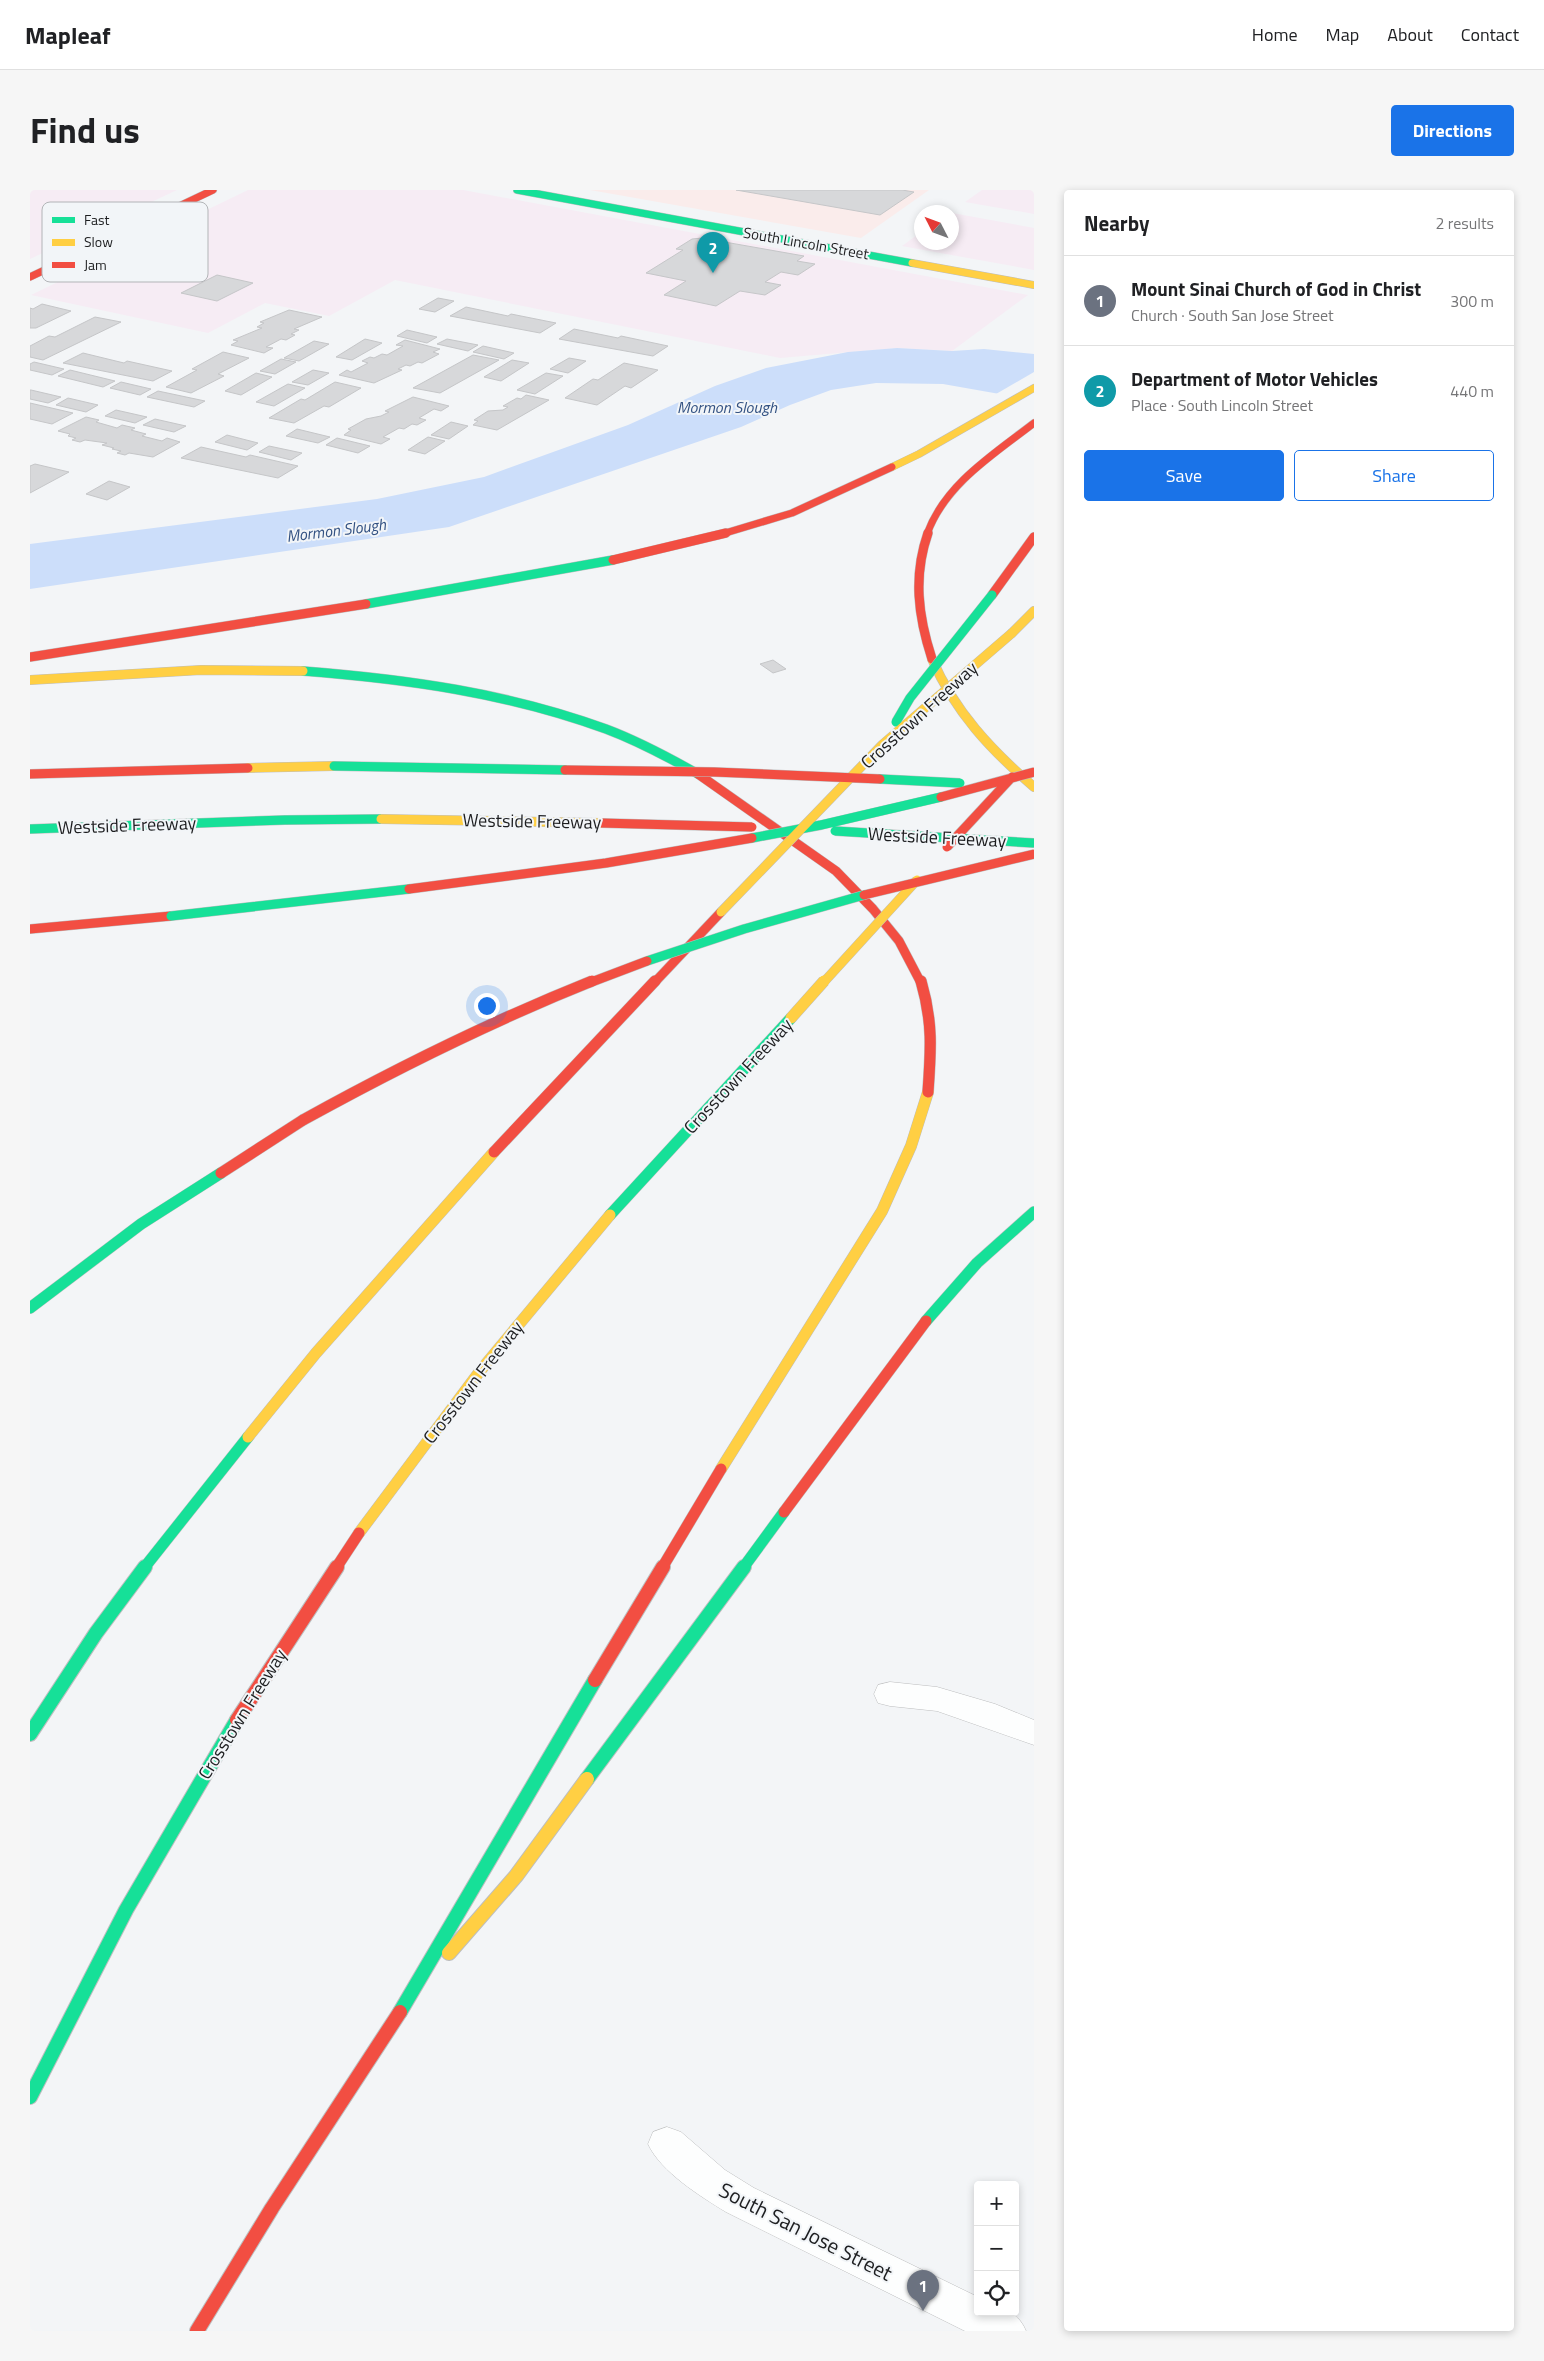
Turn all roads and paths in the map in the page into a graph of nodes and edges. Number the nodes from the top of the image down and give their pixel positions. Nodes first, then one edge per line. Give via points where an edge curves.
1 (213, 190) edge
2 (517, 190) edge
3 (188, 202) edge
4 (42, 271) edge
5 (30, 277) edge
6 (1034, 285) edge
7 (1034, 388) edge
8 (1034, 423) edge
9 (1034, 538) edge
10 (1034, 611) edge
11 (30, 657) edge
12 (30, 680) edge
13 (882, 744) junction
14 (1028, 760) dead end
15 (1034, 773) edge
16 (30, 774) edge
17 (1034, 787) edge
18 (970, 822) junction
19 (30, 829) edge
20 (1034, 843) edge
21 (1034, 854) edge
22 (30, 930) edge
23 (1034, 1212) edge
24 (30, 1308) edge
25 (890, 1694) dead end
26 (1034, 1733) edge
27 (30, 1734) edge
28 (403, 2005) junction
29 (30, 2096) edge
30 (668, 2144) dead end
31 (197, 2331) edge
32 (1006, 2331) edge

1 - 3 main road
2 - 6 main road, South Lincoln Street
4 - 5 main road
7 - 11 main road via 919,454 850,487 792,513 713,537 607,562 437,593
8 - 17 main road via 962,480 933,518 923,541 915,588 918,620 926,650 944,687 973,728 1001,759
9 - 13 main road, bridge via 910,698
10 - 13 main road, Crosstown Freeway, bridge
12 - 28 main road via 199,668 365,674 516,702 623,734 710,780 844,878 904,947 918,972 929,1004 928,1092 895,1188 727,1458
13 - 27 main road, Crosstown Freeway, bridge via 487,1160 316,1353 168,1536 96,1633
14 - 18 main road, Crosstown Freeway, bridge
15 - 18 main road, bridge
15 - 22 main road, bridge via 814,825 627,860 434,888
16 - 17 main road, bridge via 334,766 714,772
18 - 29 main road, Crosstown Freeway, bridge via 641,1180 516,1325 374,1512 301,1621 160,1849 93,1970
19 - 20 main road, Westside Freeway, bridge via 286,820 507,820 749,827
21 - 24 main road, bridge via 787,916 575,987 444,1044 381,1075 303,1120 141,1224
23 - 28 main road via 998,1241 957,1282 516,1876
25 - 26 street via 936,1699
28 - 31 main road via 230,2274
30 - 32 street, South San Jose Street via 711,2182 740,2200

